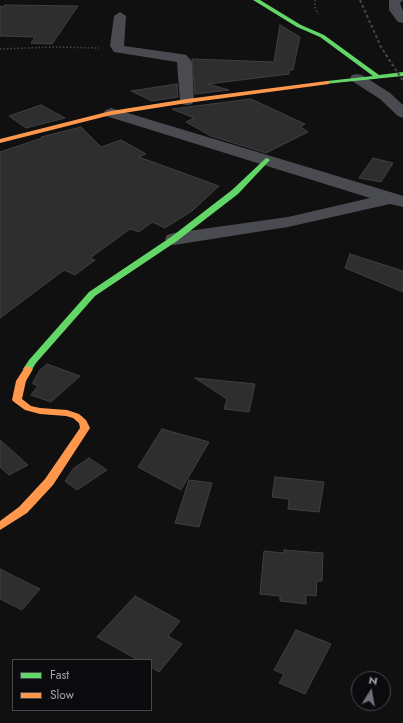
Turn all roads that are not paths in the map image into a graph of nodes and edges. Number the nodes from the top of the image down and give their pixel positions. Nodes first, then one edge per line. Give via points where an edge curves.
1 (256, 0) edge
2 (397, 0) edge
3 (120, 16) dead end
4 (403, 19) edge
5 (403, 74) edge
6 (378, 76) junction
7 (357, 78) junction
8 (187, 101) junction
9 (111, 113) junction
10 (403, 113) edge
11 (0, 141) edge
12 (267, 160) junction
13 (397, 200) edge
14 (174, 239) junction
15 (0, 526) edge

1 - 6 street via 299,26 322,36
2 - 4 street via 394,2 395,10
3 - 8 street via 117,46 119,49 181,58 185,62
5 - 6 street
6 - 7 street
7 - 8 street
7 - 10 street via 384,96
8 - 9 street
9 - 11 street
9 - 12 street
12 - 13 street
12 - 14 street via 235,192
13 - 14 street via 288,222
14 - 15 street via 92,294 32,362 22,381 17,400 28,408 40,412 76,416 83,422 84,428 49,482 24,510

